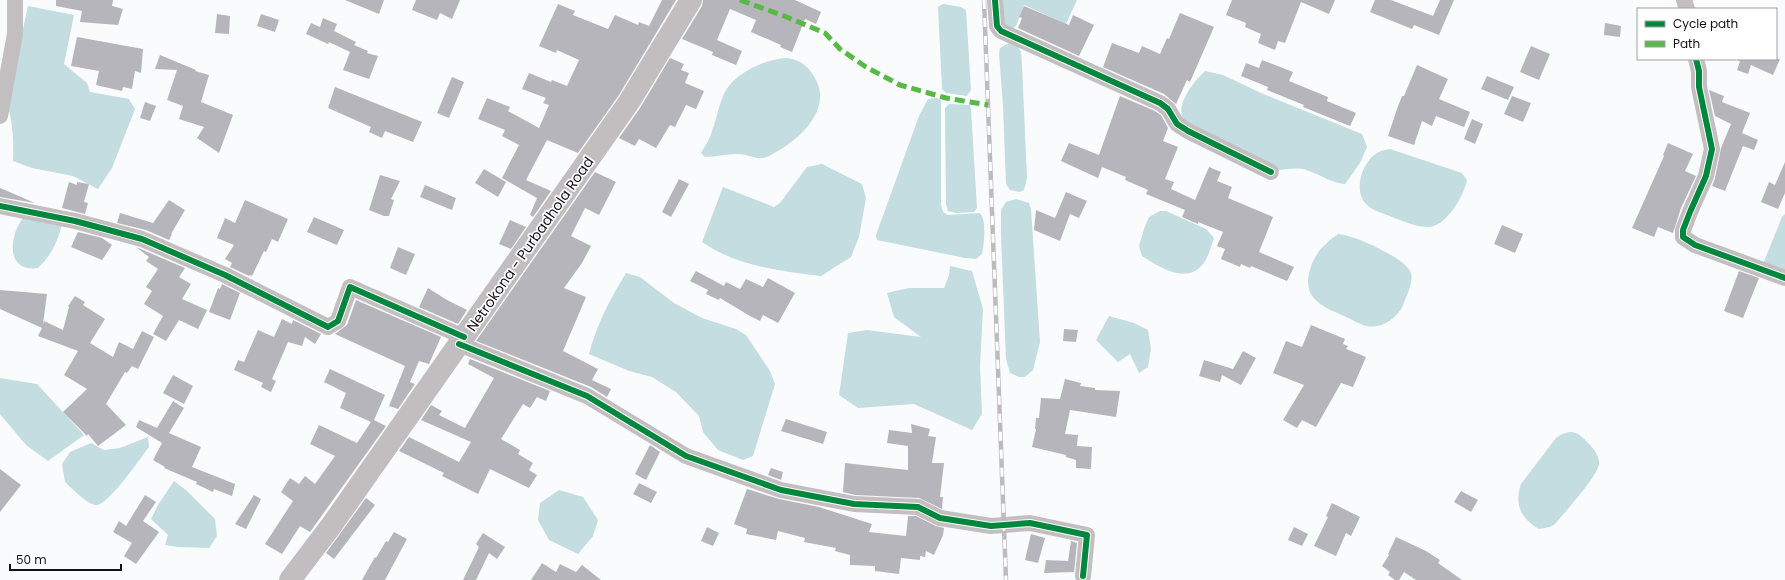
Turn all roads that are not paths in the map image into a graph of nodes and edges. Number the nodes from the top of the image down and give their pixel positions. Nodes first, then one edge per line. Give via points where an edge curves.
1 (15, 0) edge
2 (691, 0) edge
3 (995, 0) edge
4 (1696, 60) edge
5 (0, 116) edge
6 (1271, 172) dead end
7 (0, 206) edge
8 (1785, 278) edge
9 (462, 340) junction
10 (1083, 576) dead end
11 (290, 580) edge

1 - 5 street via 15,34
2 - 9 main road, Netrokona - Purbadhola Road via 629,102
3 - 6 street via 997,26 1001,31 1160,102 1178,124 1188,131
4 - 8 street via 1712,149 1706,176 1683,230 1683,238 1694,245
7 - 9 street via 75,221 142,239 225,275 328,328 338,321 350,287
9 - 10 street via 587,396 686,456 781,490 854,504 918,508 940,518 991,526 1030,523 1088,535
9 - 11 main road, Netrokona - Purbadhola Road

